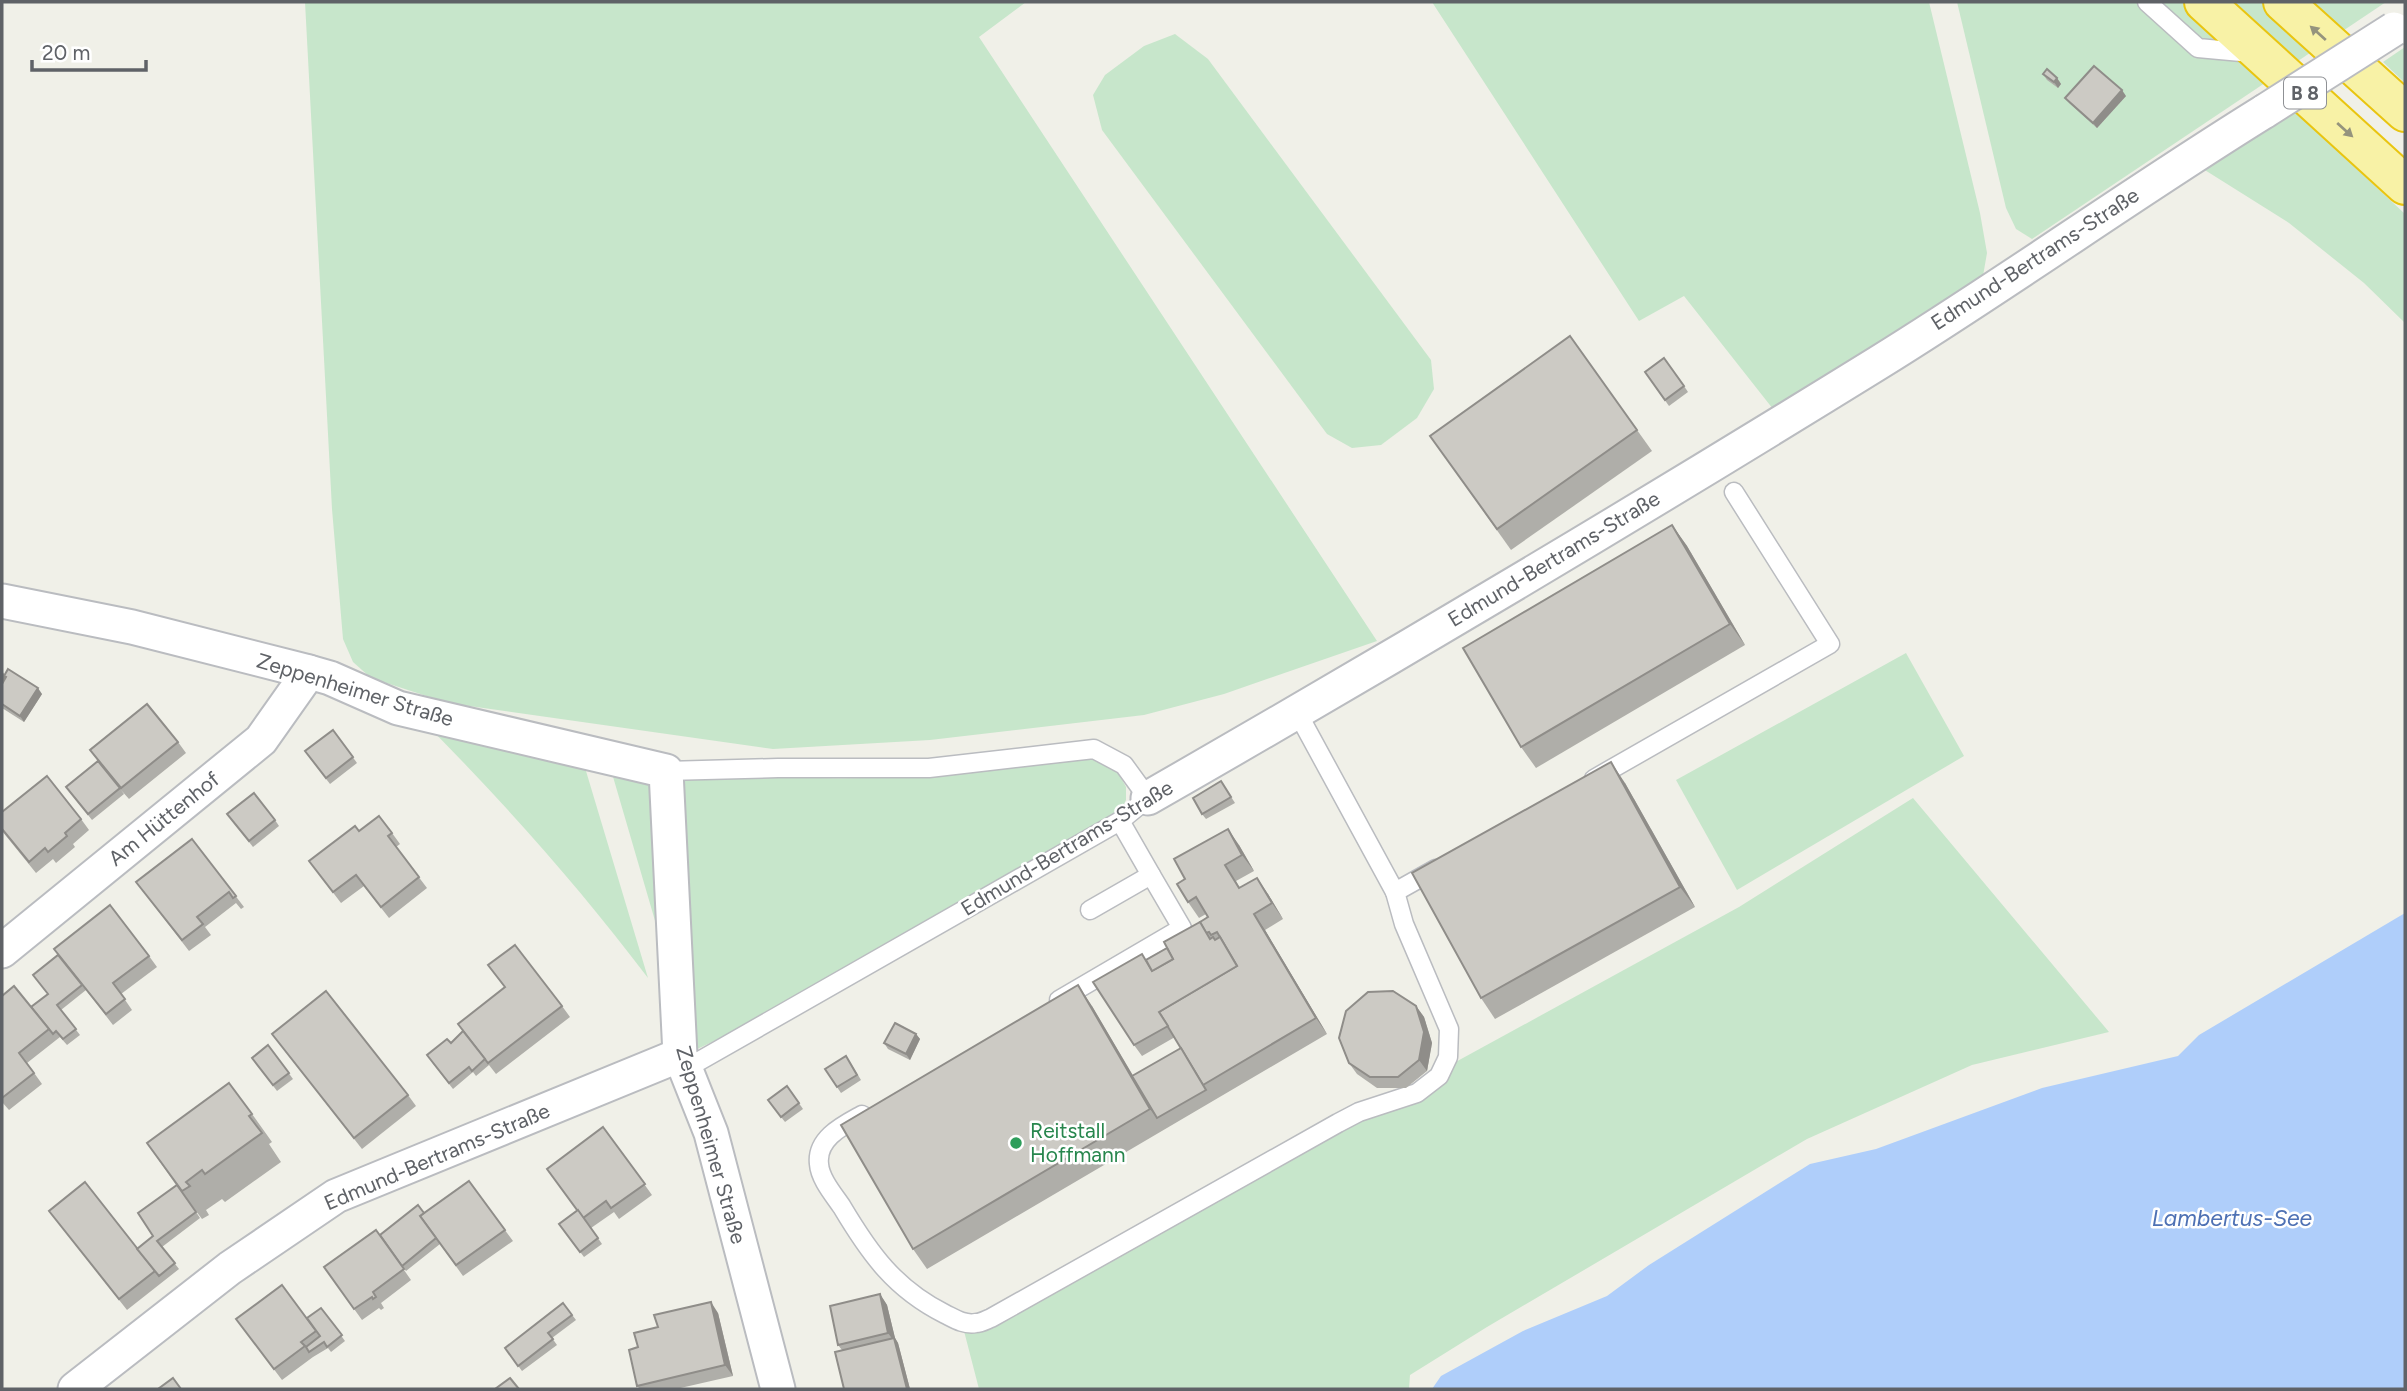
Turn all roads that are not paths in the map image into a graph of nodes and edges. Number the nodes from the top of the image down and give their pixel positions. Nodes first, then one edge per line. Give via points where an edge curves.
1 (2147, 2) edge
2 (2204, 2) edge
3 (2283, 2) edge
4 (2400, 25) edge
5 (2262, 54) junction
6 (2405, 112) edge
7 (2405, 185) edge
8 (1734, 492) dead end
9 (2, 601) edge
10 (309, 672) junction
11 (1297, 712) junction
12 (666, 771) junction
13 (1576, 789) edge
14 (1148, 798) junction
15 (1120, 821) junction
16 (1455, 858) edge
17 (1152, 875) junction
18 (1395, 892) junction
19 (1090, 910) dead end
20 (2, 951) edge
21 (1049, 1005) edge
22 (684, 1061) junction
23 (881, 1104) edge
24 (75, 1389) edge
25 (778, 1389) edge

1 - 5 lane via 2198,48
2 - 5 highway, B 8
6 -> 3 highway, B 8
4 - 11 street, Edmund-Bertrams-Straße, bridge via 1880,361
5 -> 7 highway, B 8
8 - 13 lane via 1830,644
9 - 10 street, Zeppenheimer Straße via 132,627
10 - 12 street, Zeppenheimer Straße via 398,708
10 - 20 street, Am Hüttenhof via 261,740
11 - 14 street, Edmund-Bertrams-Straße
11 - 18 lane
12 - 14 lane, Zeppenheimer Straße via 929,768 1094,749 1124,765
12 - 22 street, Zeppenheimer Straße
14 - 15 lane, Edmund-Bertrams-Straße
15 - 17 lane
15 - 22 lane, Edmund-Bertrams-Straße
16 - 18 lane
17 - 19 lane
17 - 21 lane via 1182,928
18 - 23 lane via 1449,1029 1448,1058 1439,1076 1417,1093 1338,1123 991,1318 963,1323 921,1302 890,1277 825,1179 818,1164 833,1132
22 - 24 street, Edmund-Bertrams-Straße via 336,1196 230,1268
22 - 25 street, Zeppenheimer Straße via 710,1133

